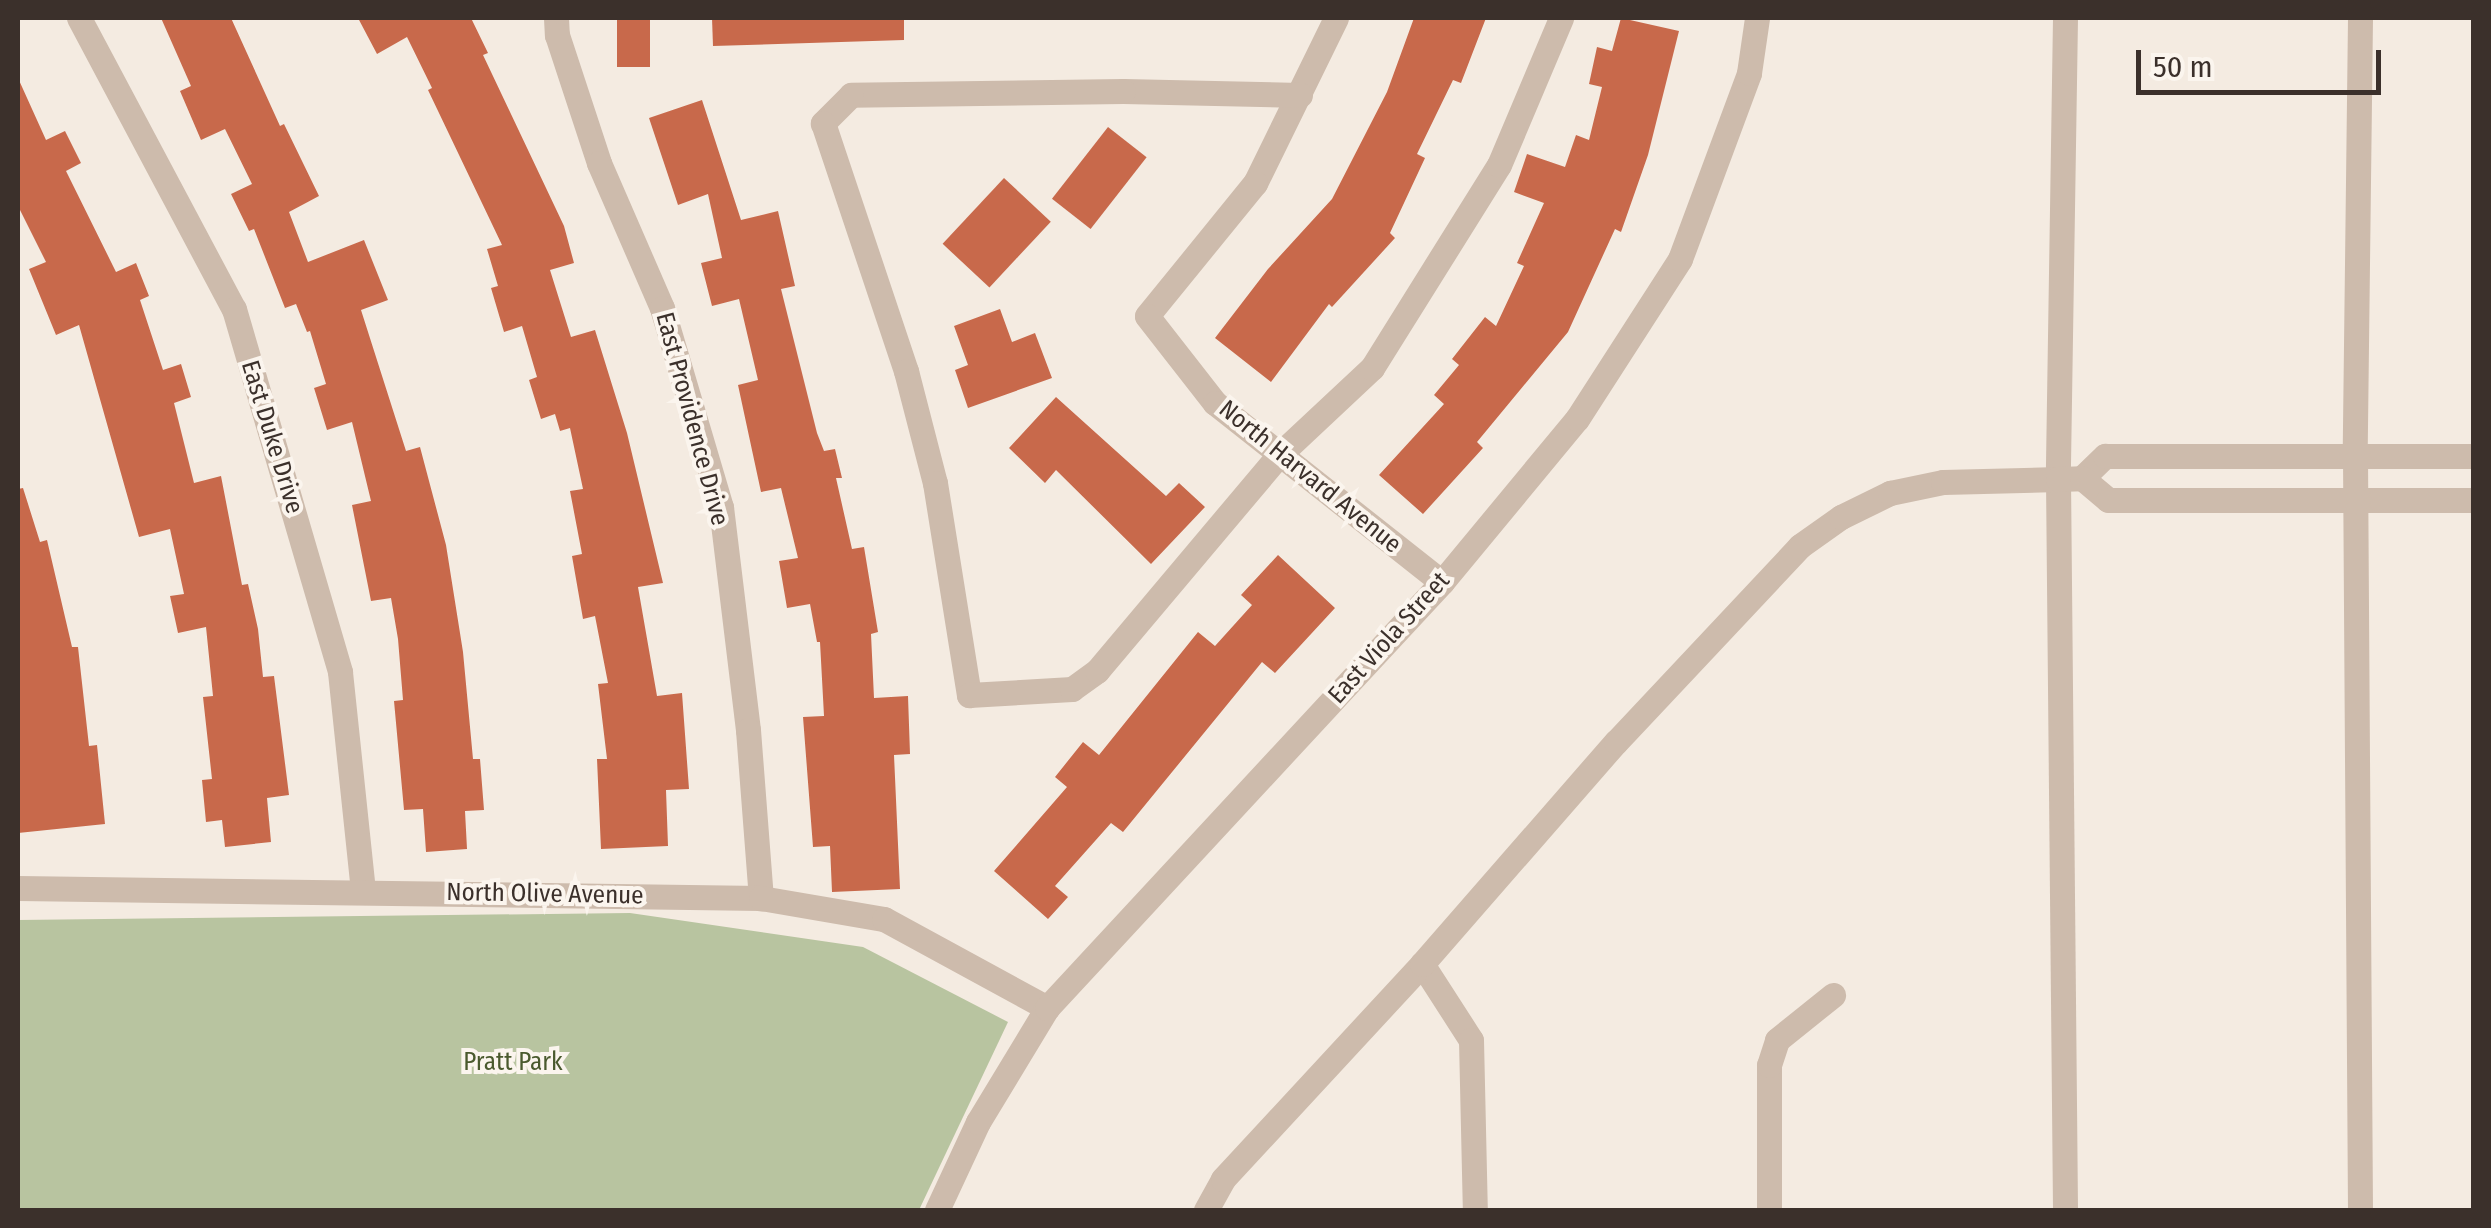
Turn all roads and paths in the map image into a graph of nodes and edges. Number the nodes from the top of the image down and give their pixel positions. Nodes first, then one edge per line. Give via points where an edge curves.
1 (79, 18) edge
2 (556, 18) edge
3 (1336, 18) edge
4 (1561, 18) edge
5 (1757, 18) edge
6 (2064, 18) edge
7 (2360, 18) edge
8 (1300, 95) junction
9 (1280, 454) junction
10 (2356, 456) junction
11 (2474, 456) edge
12 (2070, 479) junction
13 (2356, 500) junction
14 (2474, 500) edge
15 (1442, 582) junction
16 (18, 888) edge
17 (363, 890) junction
18 (761, 898) junction
19 (1422, 964) junction
20 (1833, 995) dead end
21 (1048, 1008) junction
22 (937, 1210) edge
23 (1206, 1210) edge
24 (1474, 1210) edge
25 (1770, 1210) edge
26 (2065, 1210) edge
27 (2360, 1210) edge

1 - 17 street, East Duke Drive via 234,309 340,672
2 - 18 street, East Providence Drive via 599,163 662,308 721,508
3 - 8 street, North Harvard Avenue
4 - 9 street via 1499,165 1372,368
5 - 15 street, East Viola Street via 1749,73 1680,259 1577,418
6 - 12 street
7 - 10 street
8 - 9 street, North Harvard Avenue via 1256,183 1147,316 1215,403
8 - 9 street via 851,95 823,123 936,482 969,694 1072,688 1096,670
9 - 15 street, North Harvard Avenue
10 - 11 street
10 - 12 street via 2105,456
10 - 13 street
12 - 13 street via 2108,500
12 - 19 street via 1943,482 1890,493 1800,546 1616,742
12 - 26 street
13 - 14 street
13 - 27 street
15 - 21 street, East Viola Street
16 - 17 street, North Olive Avenue
17 - 18 street, North Olive Avenue
18 - 21 street, North Olive Avenue via 884,919
19 - 23 street via 1223,1179
19 - 24 street via 1471,1040
20 - 25 street via 1777,1040 1769,1064
21 - 22 street, East Viola Street via 978,1122

